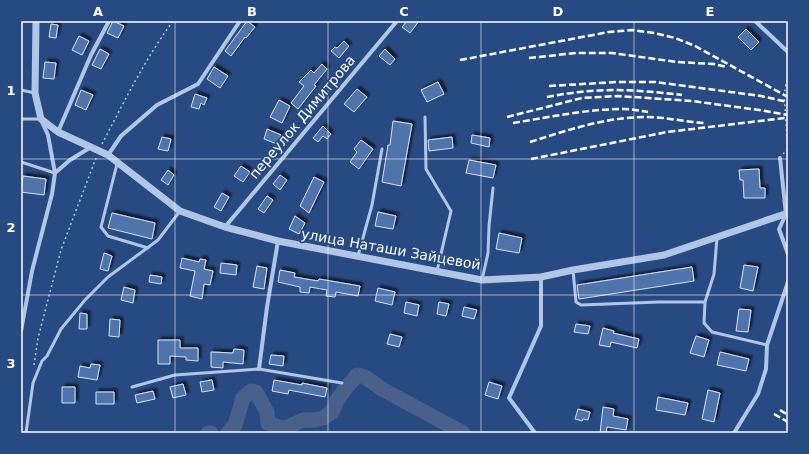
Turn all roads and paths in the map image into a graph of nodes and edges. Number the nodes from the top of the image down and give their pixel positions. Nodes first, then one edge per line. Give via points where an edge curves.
1 (36, 21) edge
2 (108, 21) edge
3 (173, 21) edge
4 (240, 21) edge
5 (396, 21) edge
6 (755, 21) edge
7 (788, 52) edge
8 (788, 76) edge
9 (21, 90) edge
10 (35, 93) junction
11 (425, 117) dead end
12 (21, 119) edge
13 (41, 119) junction
14 (58, 132) junction
15 (91, 147) junction
16 (382, 149) dead end
17 (99, 151) junction
18 (108, 155) junction
19 (780, 158) joint
20 (21, 162) edge
21 (117, 163) junction
22 (55, 174) junction
23 (493, 188) dead end
24 (180, 211) junction
25 (787, 214) edge
26 (225, 227) junction
27 (717, 237) junction
28 (278, 241) junction
29 (148, 248) junction
30 (788, 254) edge
31 (358, 256) junction
32 (573, 270) junction
33 (437, 271) junction
34 (541, 277) junction
35 (482, 280) junction
36 (788, 282) edge
37 (705, 302) junction
38 (21, 331) edge
39 (767, 345) junction
40 (33, 367) dead end
41 (259, 369) junction
42 (342, 383) dead end
43 (132, 387) dead end
44 (26, 433) edge
45 (535, 433) edge
46 (734, 433) edge

1 - 10 street
2 - 14 street
3 - 17 path via 128,95
4 - 18 street via 198,84 157,104 121,136
5 - 26 street, переулок Димитрова
6 - 7 street
8 - 19 path via 784,94 788,149
9 - 10 lane
10 - 13 street
11 - 33 lane via 426,169 451,210
12 - 13 lane
13 - 14 street, улица Наташи Зайцевой
13 - 22 street via 48,135
14 - 15 street, улица Наташи Зайцевой
15 - 17 street, улица Наташи Зайцевой
15 - 22 street via 70,160
16 - 31 lane via 372,205
17 - 18 street, улица Наташи Зайцевой
17 - 40 path via 61,250
18 - 21 street, улица Наташи Зайцевой
19 - 25 street
20 - 22 lane
21 - 24 street, улица Наташи Зайцевой
21 - 29 lane via 101,227 108,236
22 - 38 street
23 - 35 lane via 488,253
24 - 26 street, улица Наташи Зайцевой
24 - 29 lane via 158,240
25 - 27 street, улица Наташи Зайцевой
25 - 30 street via 779,229
26 - 28 street, улица Наташи Зайцевой
27 - 32 street, улица Наташи Зайцевой via 664,255
27 - 37 lane via 714,274
28 - 31 street, улица Наташи Зайцевой
28 - 41 street
29 - 44 lane via 108,277 62,329 47,356 42,360 34,383
31 - 33 street, улица Наташи Зайцевой
32 - 34 street, улица Наташи Зайцевой
32 - 37 lane via 576,302 581,305
33 - 35 street, улица Наташи Зайцевой
34 - 35 street, улица Наташи Зайцевой
34 - 45 street via 541,326 509,398
36 - 39 street
37 - 39 lane via 704,323 712,332
39 - 46 street via 766,369 758,394
41 - 42 lane
41 - 43 lane via 176,375

